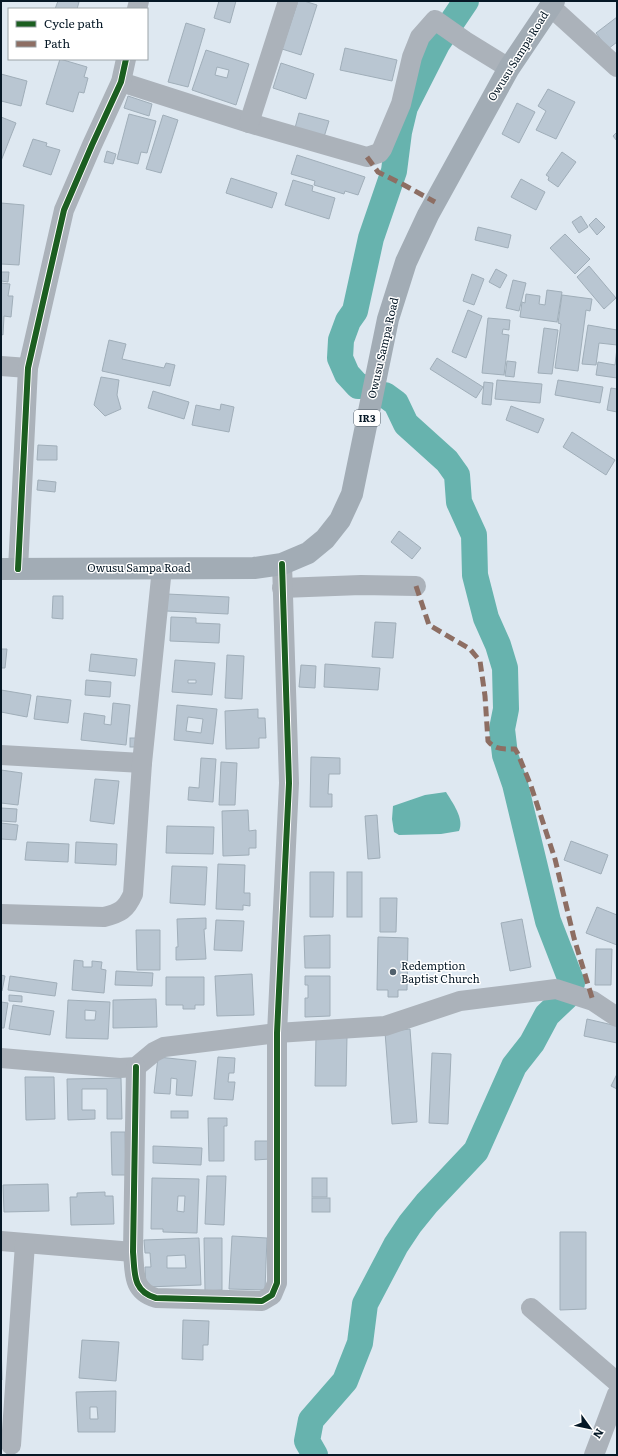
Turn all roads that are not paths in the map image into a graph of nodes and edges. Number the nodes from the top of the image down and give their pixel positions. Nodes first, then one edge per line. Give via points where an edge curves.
1 (288, 1) edge
2 (552, 3) edge
3 (126, 60) edge
4 (617, 67) edge
5 (509, 68) junction
6 (121, 82) junction
7 (250, 123) junction
8 (1, 366) edge
9 (28, 368) junction
10 (282, 564) junction
11 (162, 568) junction
12 (10, 569) edge
13 (416, 586) dead end
14 (282, 588) junction
15 (1, 755) edge
16 (142, 763) junction
17 (1, 914) edge
18 (617, 1016) edge
19 (277, 1033) junction
20 (1, 1058) edge
21 (136, 1067) junction
22 (1, 1241) edge
23 (25, 1244) junction
24 (133, 1252) junction
25 (531, 1308) dead end
26 (617, 1382) edge
27 (8, 1385) edge
28 (617, 1394) edge
29 (11, 1445) dead end
30 (594, 1455) edge

1 - 7 street
2 - 4 street
2 - 5 main road, Owusu Sampa Road / IR3
3 - 6 street
5 - 7 street via 435,20 420,37 412,57 401,104 378,153 367,157
5 - 10 main road, Owusu Sampa Road / IR3 via 428,215 406,262 388,319 352,494 340,520 325,540 308,553
6 - 7 street
6 - 9 street via 64,210
8 - 9 street
9 - 12 street
10 - 11 main road, Owusu Sampa Road / IR3 via 254,568
10 - 14 street
11 - 12 main road, Owusu Sampa Road / IR3
11 - 16 street
13 - 14 street
14 - 19 street via 289,783
15 - 16 street
16 - 17 street via 133,894 128,905 118,914 104,917
18 - 19 street via 592,1002 556,989 460,1001 385,1026
19 - 21 street via 164,1047
19 - 24 street via 277,1283 272,1294 262,1301 156,1298 140,1290 135,1278
20 - 21 street via 120,1068
21 - 24 street
22 - 23 street
23 - 24 street
23 - 27 street
25 - 26 street
27 - 29 street
28 - 30 street

